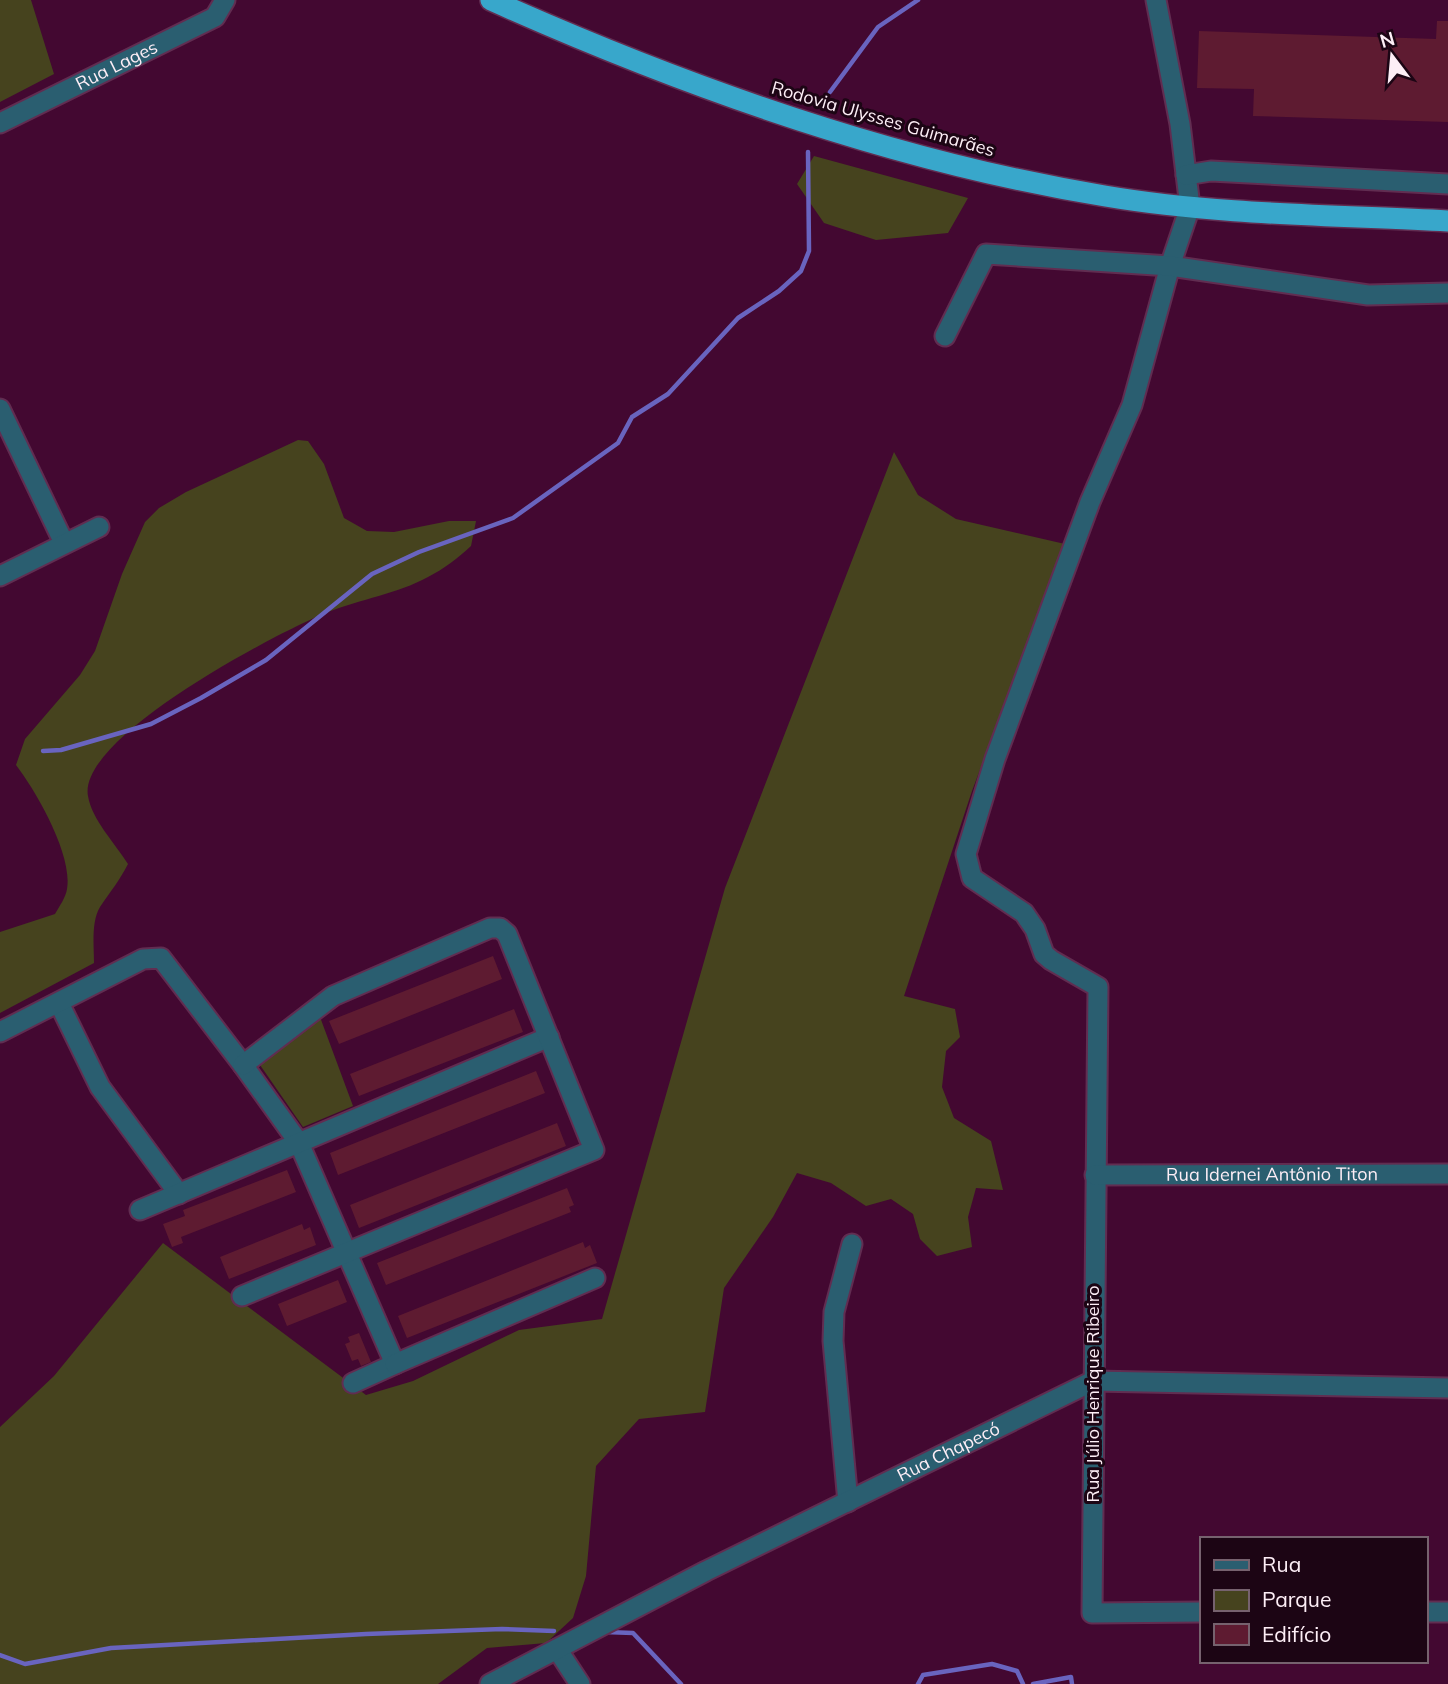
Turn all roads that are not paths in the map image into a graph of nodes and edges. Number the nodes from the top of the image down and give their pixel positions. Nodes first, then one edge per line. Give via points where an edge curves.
1 (225, 0) edge
2 (491, 0) edge
3 (1156, 0) edge
4 (0, 123) edge
5 (1186, 175) junction
6 (1448, 184) edge
7 (1190, 207) junction
8 (1448, 221) edge
9 (1170, 266) junction
10 (1448, 293) edge
11 (945, 336) dead end
12 (0, 410) edge
13 (99, 527) dead end
14 (64, 543) junction
15 (0, 576) edge
16 (59, 1003) junction
17 (0, 1032) edge
18 (549, 1037) junction
19 (243, 1065) junction
20 (299, 1143) junction
21 (1448, 1174) edge
22 (1095, 1175) junction
23 (179, 1194) junction
24 (140, 1210) dead end
25 (852, 1244) dead end
26 (348, 1253) junction
27 (595, 1278) dead end
28 (242, 1296) dead end
29 (396, 1364) junction
30 (1093, 1381) junction
31 (353, 1383) dead end
32 (1448, 1388) edge
33 (848, 1502) junction
34 (1200, 1612) edge
35 (1427, 1612) edge
36 (1448, 1612) edge
37 (557, 1649) junction
38 (490, 1684) edge
39 (580, 1684) edge

1 - 4 street, Rua Lages via 215,16
2 - 7 highway, Rodovia Ulysses Guimarães via 779,114 953,166
3 - 5 street
5 - 6 street via 1211,170
5 - 7 street
7 - 8 highway, Rodovia Ulysses Guimarães
7 - 9 street
9 - 10 street via 1368,295
9 - 11 street via 986,254
9 - 22 street, Rua Júlio Henrique Ribeiro via 1132,405 1054,597 966,854 972,878 1024,913 1044,954 1098,987
12 - 14 street
13 - 14 street
14 - 15 street
16 - 17 street
16 - 19 street via 144,959 161,958
16 - 23 street via 100,1087
18 - 19 street via 508,934 490,928 333,996
18 - 20 street
18 - 26 street via 594,1150
19 - 20 street
20 - 23 street
20 - 26 street
21 - 22 street, Rua Idernei Antônio Titon
22 - 30 street, Rua Júlio Henrique Ribeiro
23 - 24 street
25 - 33 street via 834,1312 833,1341
26 - 28 street
26 - 29 street
27 - 29 street
29 - 31 street
30 - 32 street, Rua Chapecó
30 - 33 street, Rua Chapecó
30 - 34 street, Rua Júlio Henrique Ribeiro via 1092,1613
33 - 37 street, Rua Chapecó
35 - 36 street
37 - 38 street, Rua Chapecó
37 - 39 street

